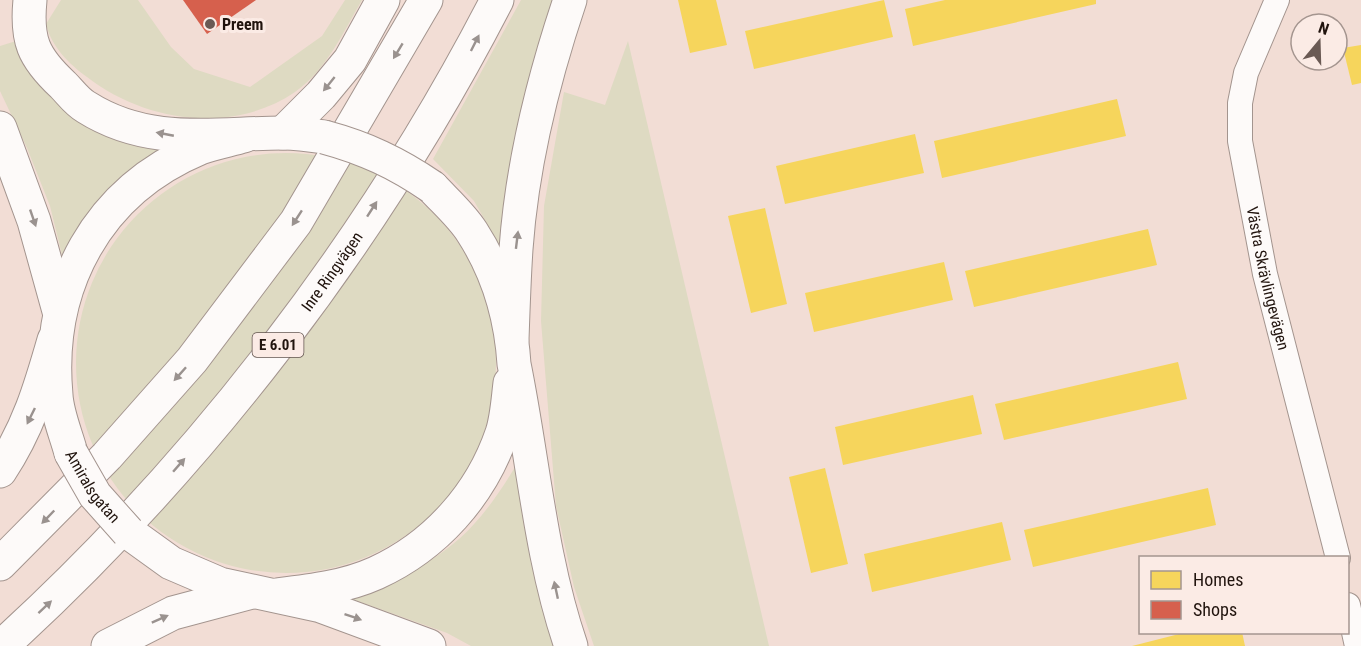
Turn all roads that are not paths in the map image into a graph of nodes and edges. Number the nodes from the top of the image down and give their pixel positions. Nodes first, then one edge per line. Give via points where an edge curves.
1 (29, 0) edge
2 (383, 0) edge
3 (426, 0) edge
4 (497, 0) edge
5 (570, 0) edge
6 (1277, 0) edge
7 (0, 22) edge
8 (0, 128) edge
9 (283, 133) junction
10 (244, 136) junction
11 (56, 326) junction
12 (513, 352) junction
13 (0, 471) edge
14 (1337, 556) edge
15 (0, 564) edge
16 (265, 594) junction
17 (1349, 613) edge
18 (2, 646) edge
19 (108, 646) edge
20 (429, 646) edge
21 (572, 646) edge
22 (1357, 646) edge

1 - 7 main road, Amiralsgatan
10 -> 1 main road, Amiralsgatan via 171,136 123,125 85,106 38,58 27,25
2 -> 9 main road via 350,60
3 -> 15 main road via 296,222 192,360 107,456
18 -> 4 main road, Inre Ringvägen / E 6.01 via 51,602 151,497 246,388 343,254 458,75
12 -> 5 main road via 516,248 529,151
6 - 14 street, Västra Skrävlingevägen via 1246,73 1240,103 1240,141 1265,274
8 -> 11 main road, Amiralsgatan via 34,222
9 - 10 main road, Amiralsgatan
9 - 12 main road, Amiralsgatan, bridge via 324,137 363,147 399,164 432,187 471,231 499,283
10 - 11 main road, Amiralsgatan via 191,153 161,168 125,195 96,230 73,268
11 -> 13 main road via 35,406
11 - 16 main road, Amiralsgatan, bridge via 56,398 71,453 95,495 128,532 171,563 220,584
12 - 16 main road, Amiralsgatan via 503,432 483,477 454,516 417,549 375,573 328,588
21 -> 12 main road, Amiralsgatan via 541,521
19 -> 16 main road via 173,613
16 -> 20 main road, Amiralsgatan via 321,606
17 - 22 street

